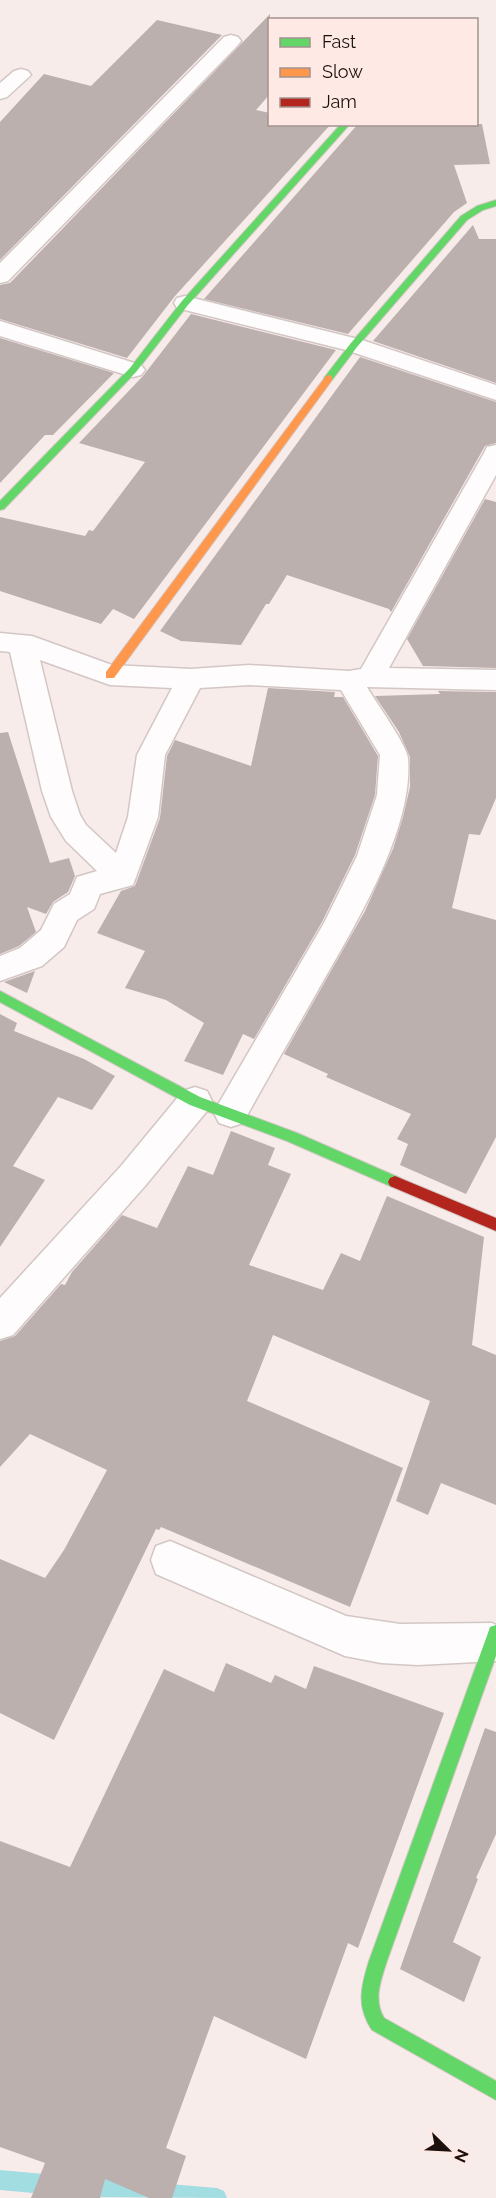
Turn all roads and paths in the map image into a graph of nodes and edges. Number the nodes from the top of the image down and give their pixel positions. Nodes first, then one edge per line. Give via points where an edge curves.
1 (231, 41) dead end
2 (21, 75) dead end
3 (0, 93) edge
4 (343, 126) edge
5 (496, 203) edge
6 (0, 276) edge
7 (185, 303) junction
8 (0, 328) edge
9 (354, 345) junction
10 (133, 370) junction
11 (496, 393) edge
12 (496, 453) edge
13 (0, 507) edge
14 (11, 643) edge
15 (110, 675) junction
16 (191, 679) junction
17 (360, 679) junction
18 (496, 680) edge
19 (122, 877) junction
20 (0, 969) edge
21 (0, 996) edge
22 (195, 1101) junction
23 (231, 1113) junction
24 (496, 1225) edge
25 (0, 1323) edge
26 (170, 1560) dead end
27 (494, 1638) edge
28 (496, 2091) edge

1 - 6 street
2 - 3 street
4 - 7 street
5 - 9 street via 464,218
7 - 9 street
7 - 10 street
8 - 10 street
9 - 11 street
9 - 15 street
10 - 13 street
12 - 17 street
14 - 15 street
14 - 19 street via 66,817 76,833
15 - 16 street
16 - 17 street via 249,675
16 - 19 street via 151,755 143,817
17 - 18 street
17 - 23 street via 394,754 392,795 384,822 337,927
19 - 20 street via 88,885 83,901 65,912 53,938 31,957
21 - 22 street
22 - 23 street
22 - 25 street via 134,1176
23 - 24 street
26 - 27 street via 345,1636 370,1642 457,1645
27 - 28 street via 366,2003 378,2024

